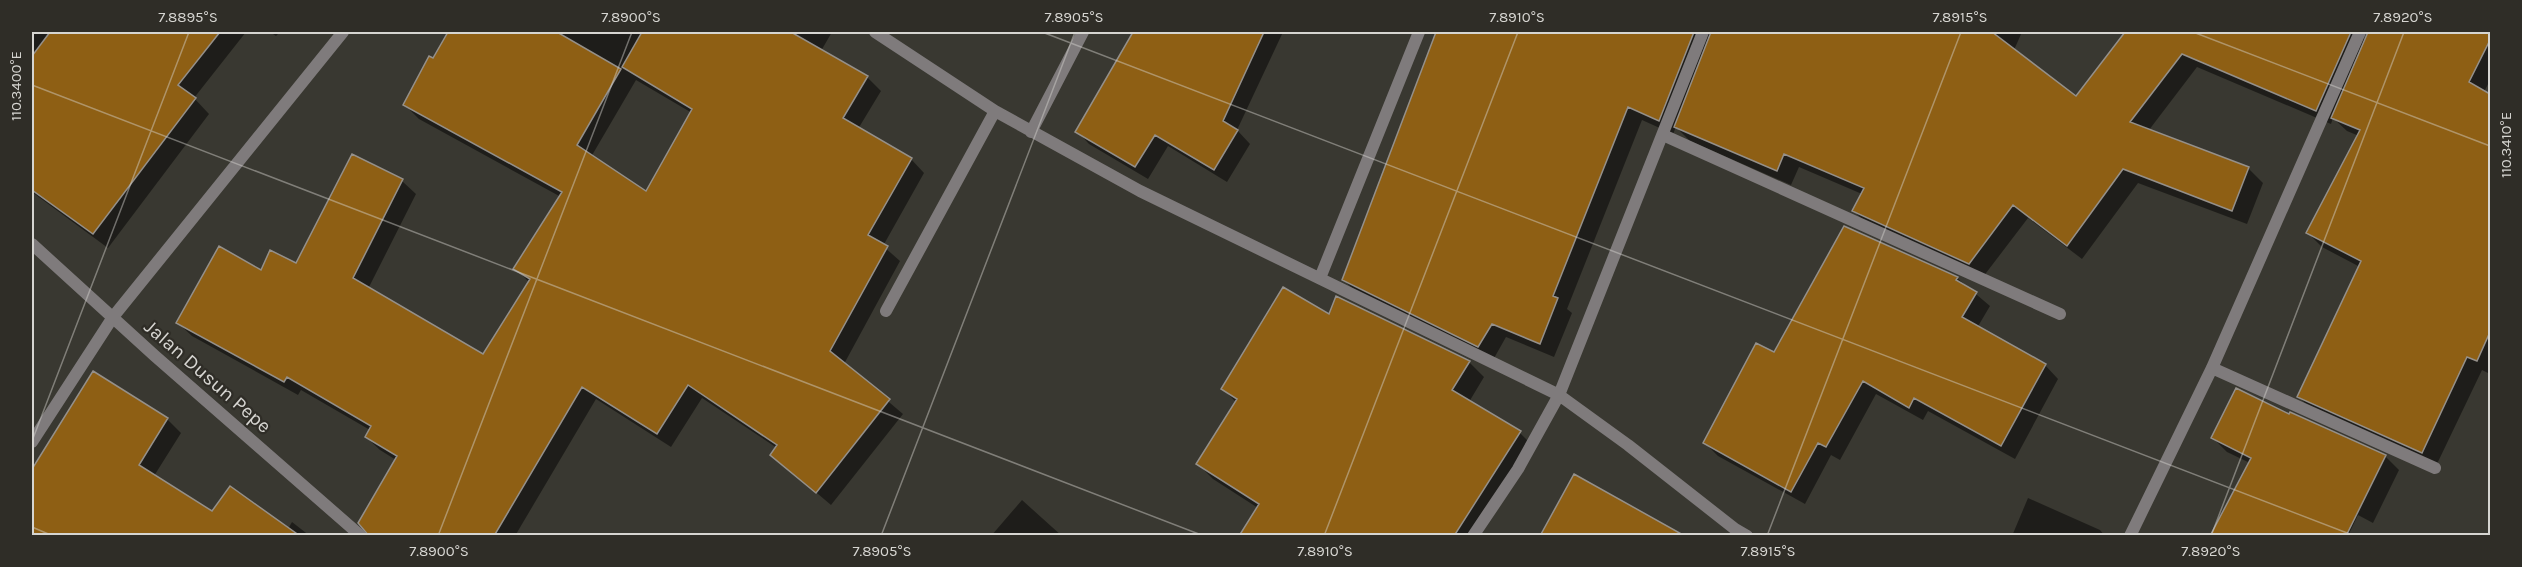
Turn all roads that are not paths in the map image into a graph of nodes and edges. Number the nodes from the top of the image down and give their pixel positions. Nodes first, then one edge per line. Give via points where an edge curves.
1 (343, 32) edge
2 (875, 32) edge
3 (1083, 32) edge
4 (1419, 32) edge
5 (1703, 32) edge
6 (2360, 32) edge
7 (995, 111) junction
8 (1031, 132) junction
9 (1663, 135) junction
10 (32, 244) edge
11 (1320, 278) junction
12 (886, 311) dead end
13 (2060, 314) dead end
14 (113, 317) junction
15 (2212, 368) junction
16 (1559, 395) junction
17 (32, 442) edge
18 (2435, 468) dead end
19 (1734, 532) edge
20 (361, 536) edge
21 (1473, 536) edge
22 (1747, 536) edge
23 (2130, 536) edge

1 - 14 street
2 - 7 street
3 - 8 street
4 - 11 street
5 - 9 street
6 - 15 street
7 - 8 street
7 - 12 street
8 - 11 street via 1151,196
9 - 13 street
9 - 16 street
10 - 14 street, Jalan Dusun Pepe
11 - 16 street
14 - 17 street
14 - 20 street, Jalan Dusun Pepe
15 - 18 street
15 - 23 street
16 - 19 street via 1628,445
16 - 21 street via 1518,469
19 - 22 street

